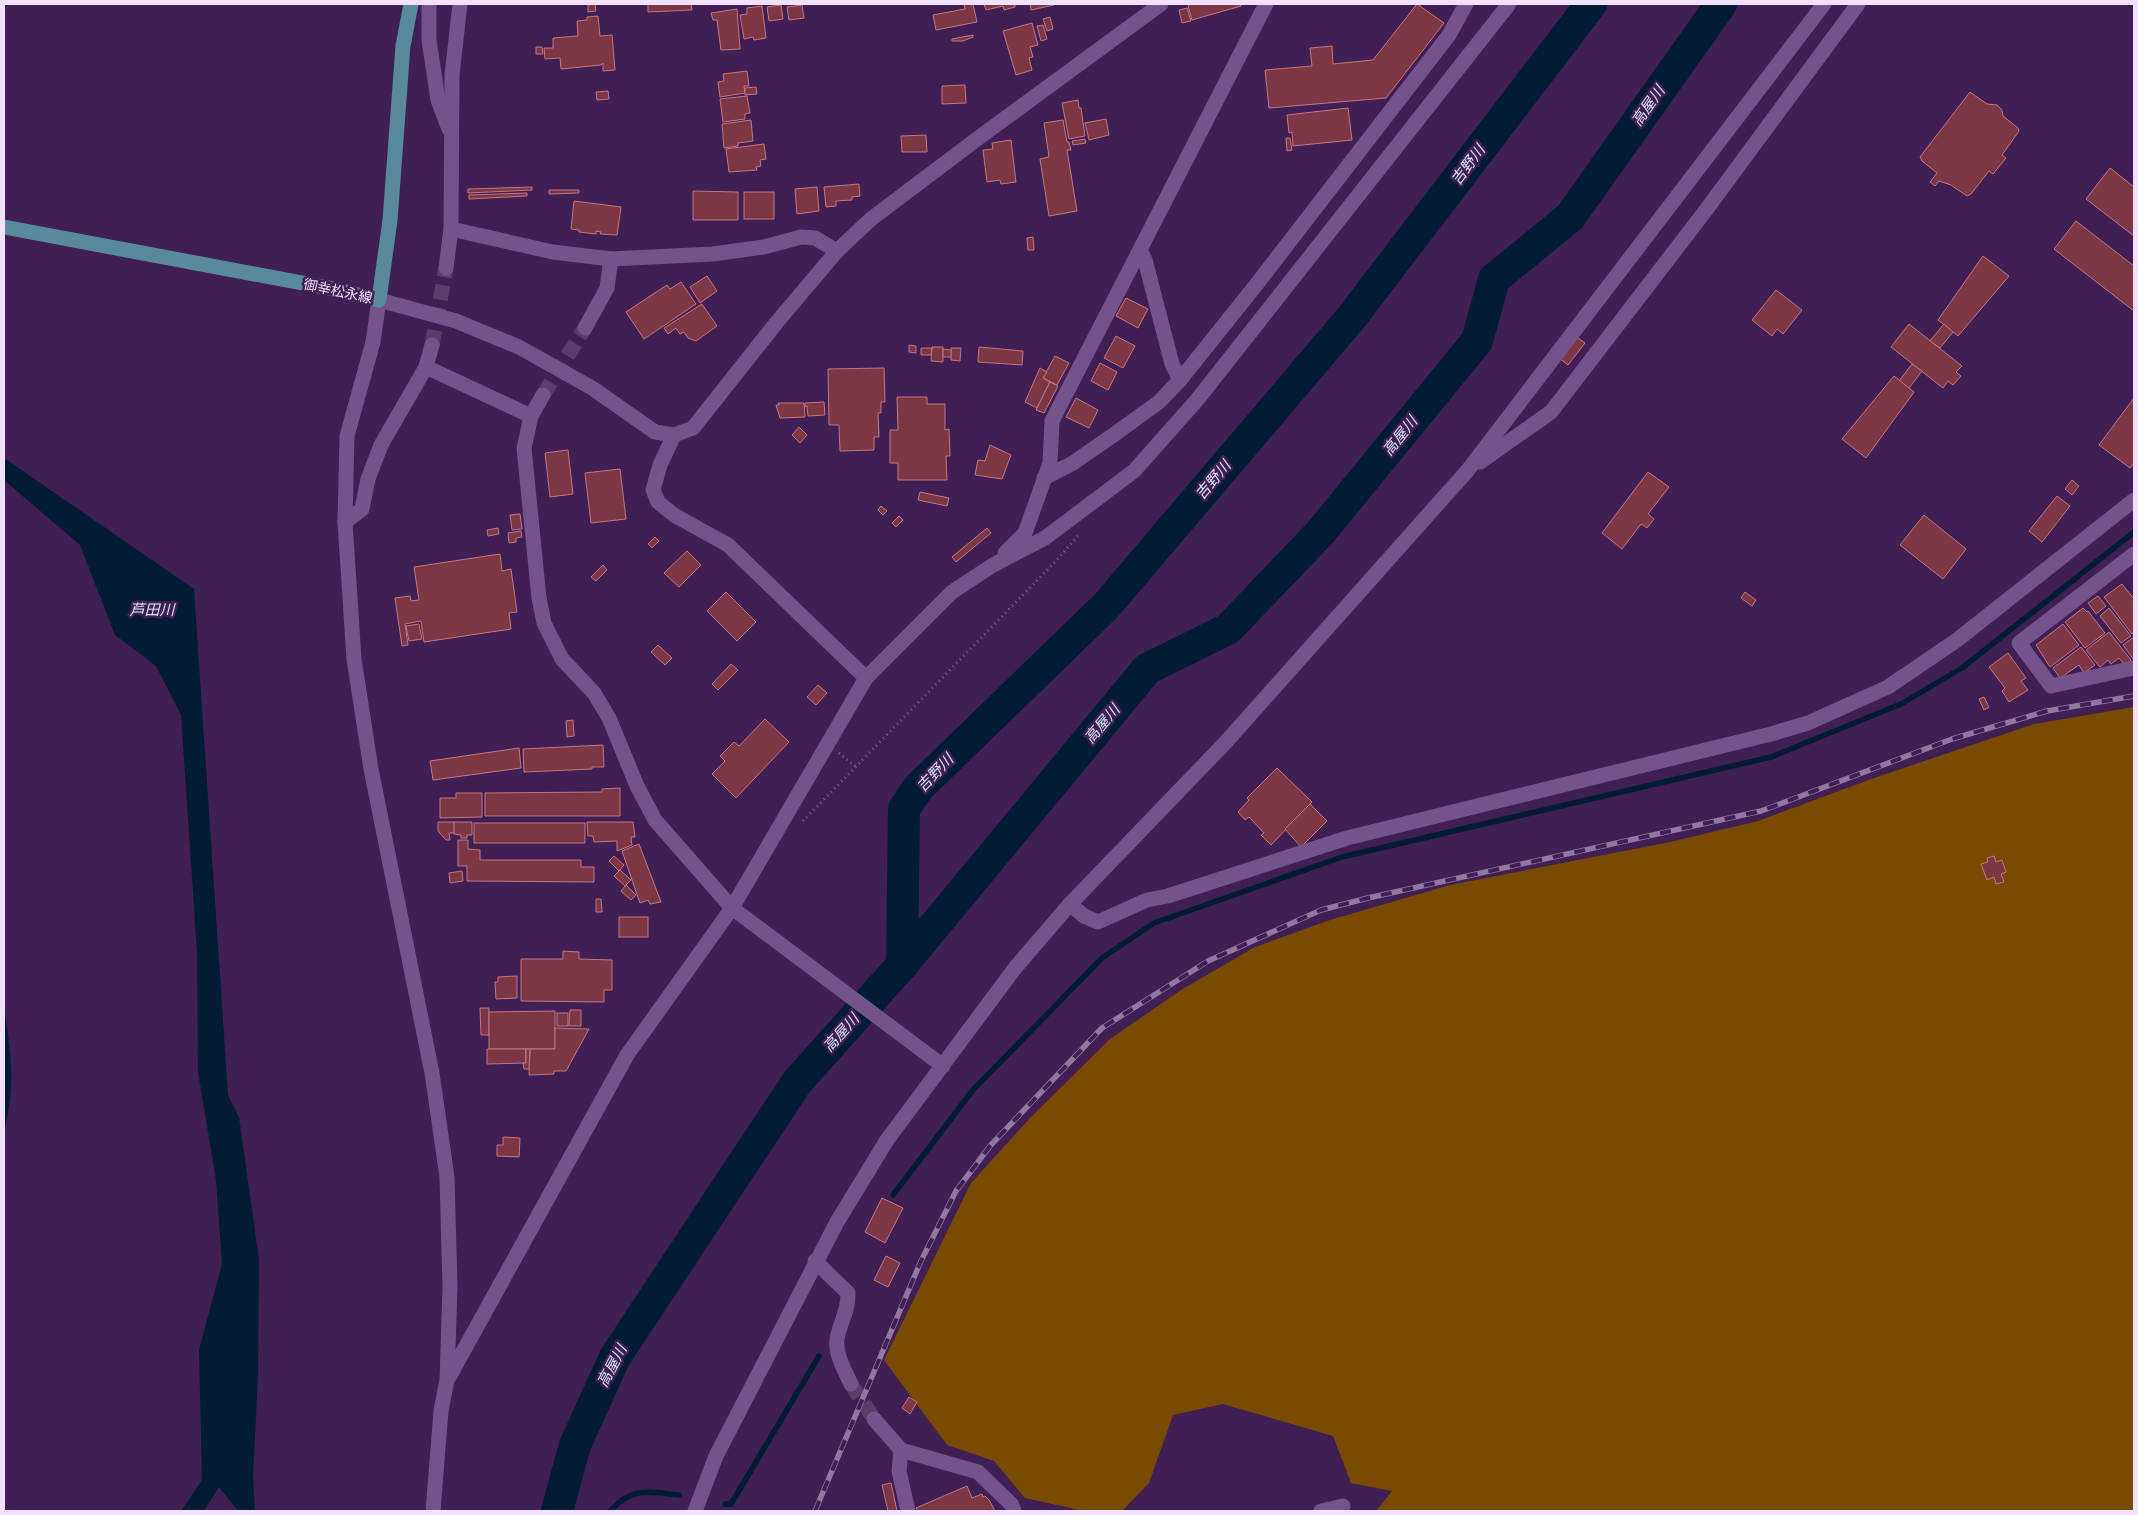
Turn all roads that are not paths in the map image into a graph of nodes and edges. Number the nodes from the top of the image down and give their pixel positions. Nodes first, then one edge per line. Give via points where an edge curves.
1 (411, 4) edge
2 (429, 4) edge
3 (460, 4) edge
4 (1161, 4) edge
5 (1266, 4) edge
6 (1466, 4) edge
7 (1509, 4) edge
8 (1824, 4) edge
9 (1858, 4) edge
10 (452, 138) junction
11 (4, 227) edge
12 (451, 229) junction
13 (1140, 250) junction
14 (837, 251) junction
15 (611, 259) junction
16 (446, 268) tunnel mouth
17 (379, 300) junction
18 (585, 328) tunnel mouth
19 (432, 344) tunnel mouth
20 (426, 367) junction
21 (1180, 380) junction
22 (543, 395) tunnel mouth
23 (531, 416) junction
24 (674, 435) junction
25 (1468, 470) junction
26 (1044, 478) junction
27 (2134, 500) edge
28 (345, 522) junction
29 (2134, 554) edge
30 (993, 565) junction
31 (2134, 668) edge
32 (866, 678) junction
33 (1070, 904) junction
34 (735, 910) junction
35 (943, 1066) junction
36 (815, 1261) junction
37 (447, 1380) junction
38 (851, 1384) tunnel mouth
39 (874, 1419) tunnel mouth
40 (901, 1450) junction
41 (1342, 1506) dead end
42 (433, 1511) edge
43 (695, 1511) edge
44 (908, 1511) edge
45 (1014, 1511) edge
46 (1321, 1511) edge

1 - 17 main road, 御幸松永線 via 403,46 390,220
2 - 10 street via 429,40 438,100
3 - 10 street via 452,75
4 - 14 street via 871,219
5 - 13 street
6 - 21 street via 1449,35
7 - 30 street via 1197,400 1134,471 1045,538
8 - 25 street
9 - 25 street via 1551,412
10 - 12 street
11 - 17 main road, 御幸松永線
12 - 15 street via 553,252
12 - 16 street
13 - 21 street via 1172,364
13 - 26 street via 1052,421 1050,463
14 - 15 street via 814,238 801,237 764,247 713,254
14 - 24 street via 693,428
15 - 18 street via 607,288
17 - 24 street via 456,321 519,347 592,388 655,432
17 - 28 street via 373,342 347,436
19 - 20 street
20 - 23 street
20 - 28 street via 381,445 368,479 362,509
21 - 26 street via 1159,402 1073,463
22 - 23 street
23 - 34 street via 524,448 544,623 562,659 594,693 609,718 655,820
24 - 32 street via 653,490 658,502 674,515 728,545
25 - 33 street via 1225,743
26 - 30 street via 1025,533
27 - 33 street via 1957,640 1888,687 1808,723 1347,838 1147,900 1098,922 1084,916
28 - 37 street via 354,659 371,769 432,1073 447,1176 450,1287
29 - 31 street via 2018,643 2051,686
30 - 32 street via 952,592
32 - 34 street
33 - 35 street via 1015,968
34 - 35 street
34 - 37 street via 627,1055
35 - 36 street via 887,1140
36 - 38 street via 848,1293 848,1308 836,1340
36 - 43 street via 716,1456
37 - 42 street via 441,1411
39 - 40 street
40 - 44 street via 899,1470
40 - 45 street via 978,1472 1012,1504
41 - 46 street

